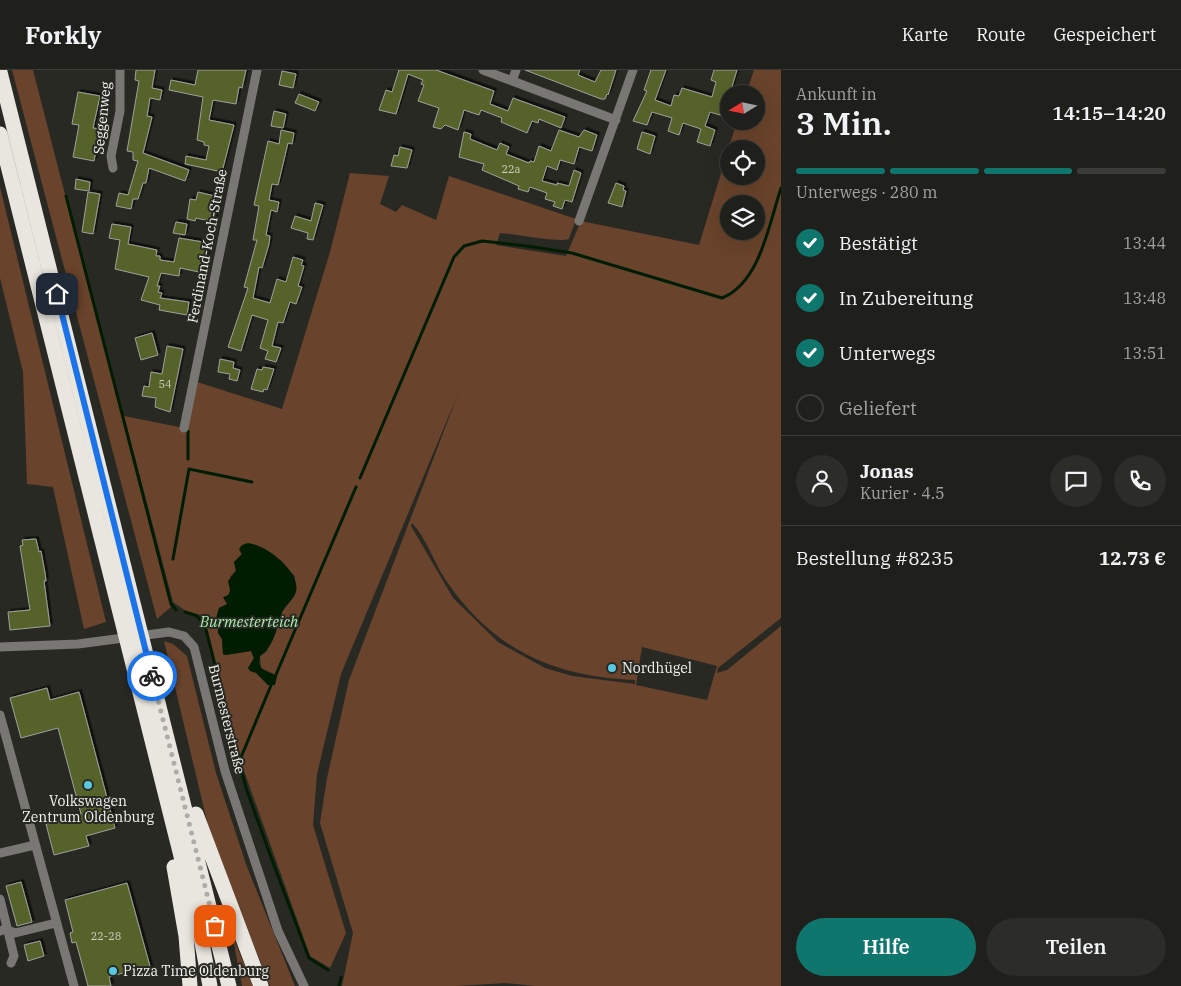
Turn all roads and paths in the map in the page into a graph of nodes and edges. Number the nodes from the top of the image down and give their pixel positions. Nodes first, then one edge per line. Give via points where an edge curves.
1 (120, 70) edge
2 (257, 70) edge
3 (483, 70) edge
4 (516, 70) edge
5 (633, 70) edge
6 (0, 72) edge
7 (512, 81) junction
8 (616, 120) junction
9 (0, 134) edge
10 (113, 168) dead end
11 (579, 221) dead end
12 (184, 428) dead end
13 (125, 599) junction
14 (0, 647) edge
15 (142, 666) junction
16 (161, 712) junction
17 (0, 715) edge
18 (168, 804) junction
19 (35, 844) junction
20 (0, 853) edge
21 (0, 899) edge
22 (56, 923) junction
23 (5, 931) edge
24 (11, 963) dead end
25 (74, 986) edge
26 (190, 986) edge
27 (210, 986) edge
28 (228, 986) edge
29 (261, 986) edge
30 (304, 986) edge

1 - 10 street, Seggenweg via 120,111 111,156
2 - 12 street, Ferdinand-Koch-Straße
3 - 7 street
4 - 7 street
5 - 8 street
6 - 13 highway
7 - 8 street
8 - 11 street
9 - 13 highway
13 - 15 highway
14 - 30 street, Burmesterstraße via 78,644 170,632 190,641 199,662 225,771 278,931
15 - 16 highway
15 - 18 highway
16 - 28 highway
16 - 29 highway via 174,733 195,811
17 - 19 street
18 - 26 highway via 166,827 184,927
18 - 27 highway
19 - 20 street
19 - 22 street
21 - 23 street
22 - 23 street via 15,933
22 - 25 street
23 - 24 street via 14,956

